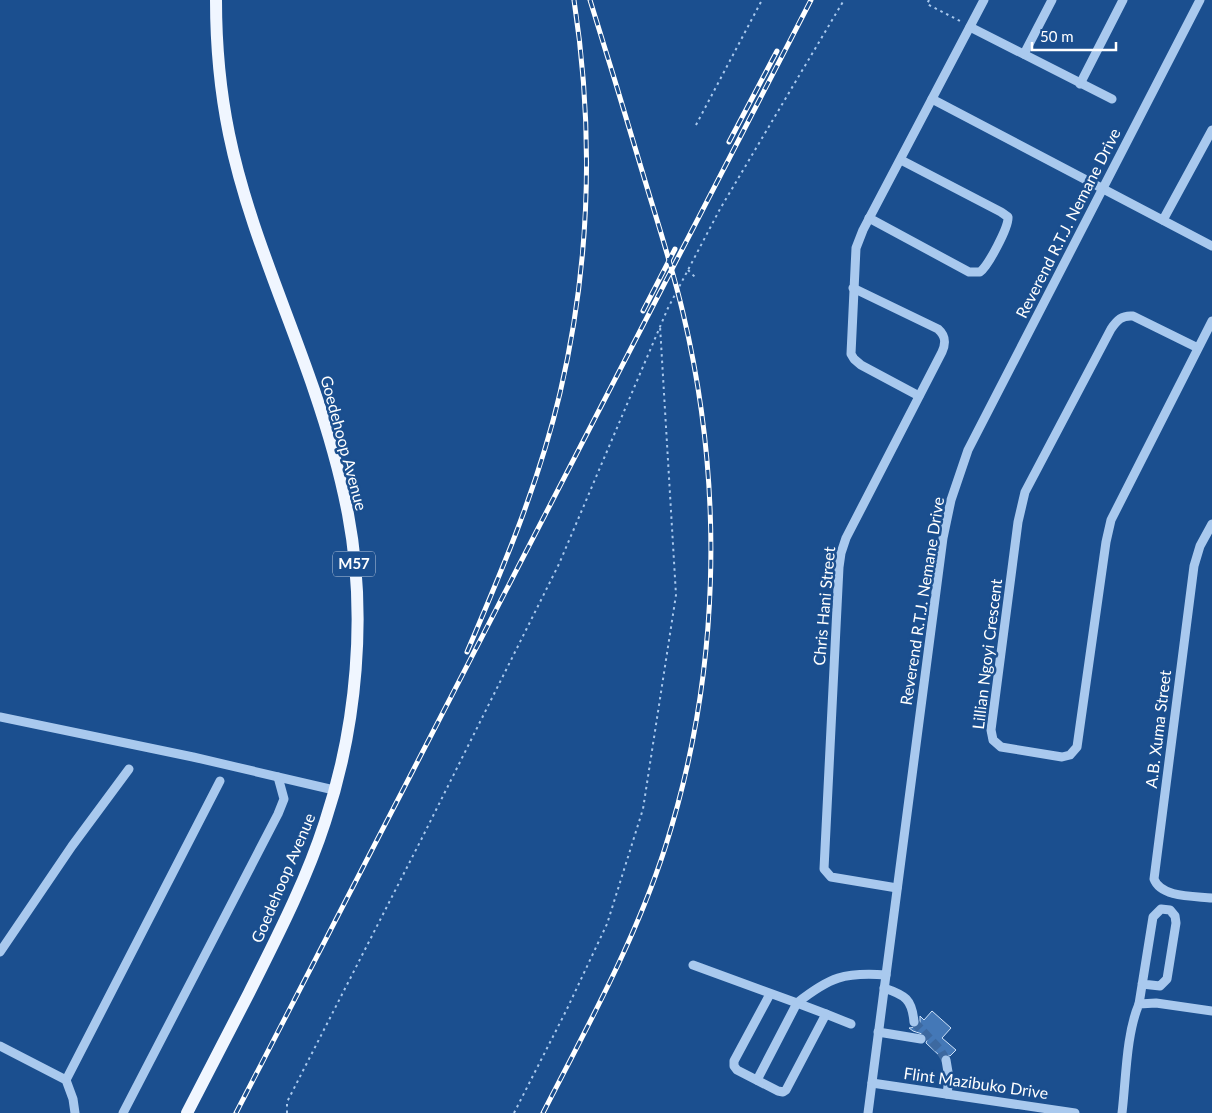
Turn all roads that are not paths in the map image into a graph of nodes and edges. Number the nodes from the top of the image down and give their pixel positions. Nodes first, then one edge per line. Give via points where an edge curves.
1 (216, 0) edge
2 (984, 0) edge
3 (1052, 0) edge
4 (1124, 0) edge
5 (1200, 0) edge
6 (970, 27) junction
7 (1024, 54) junction
8 (1080, 84) junction
9 (932, 99) junction
10 (1112, 99) dead end
11 (1211, 134) edge
12 (901, 160) junction
13 (1102, 188) junction
14 (869, 218) junction
15 (1163, 220) junction
16 (1212, 246) edge
17 (853, 288) junction
18 (1212, 321) edge
19 (1198, 348) junction
20 (920, 396) junction
21 (1212, 524) edge
22 (0, 717) edge
23 (129, 769) dead end
24 (278, 777) junction
25 (220, 781) dead end
26 (334, 790) junction
27 (896, 888) junction
28 (1212, 898) edge
29 (0, 952) edge
30 (693, 965) dead end
31 (886, 975) junction
32 (1142, 984) junction
33 (884, 988) junction
34 (770, 994) junction
35 (797, 1003) junction
36 (1139, 1004) junction
37 (1212, 1011) edge
38 (826, 1014) junction
39 (914, 1022) tunnel mouth
40 (851, 1024) dead end
41 (878, 1032) junction
42 (922, 1039) dead end
43 (0, 1046) edge
44 (946, 1060) tunnel mouth
45 (66, 1080) junction
46 (757, 1080) junction
47 (872, 1083) junction
48 (947, 1094) junction
49 (75, 1113) edge
50 (122, 1113) edge
51 (187, 1113) edge
52 (868, 1113) edge
53 (1075, 1113) edge
54 (1122, 1113) edge

1 - 26 main road, Goedehoop Avenue / M57 via 221,88 235,160 260,243 329,438 348,517 355,577 356,648 346,742
2 - 6 street
3 - 7 street
4 - 8 street
5 - 13 street, Reverend R.T.J. Nemane Drive
6 - 7 street
6 - 9 street
7 - 8 street
8 - 10 street
9 - 12 street
9 - 13 street
11 - 15 street
12 - 14 street
12 - 14 street via 1008,217 1007,226 986,265 980,272 969,272
13 - 15 street
13 - 27 street, Reverend R.T.J. Nemane Drive via 968,450 951,500
14 - 17 street via 856,248
15 - 16 street
17 - 20 street via 852,356 861,365
17 - 20 street, Chris Hani Street via 938,329 944,335 944,347
18 - 19 street, Lillian Ngoyi Crescent
19 - 19 street, Lillian Ngoyi Crescent via 1111,520 1077,747 1070,755 1062,757 1001,747 993,740 991,730 1019,514 1026,492 1111,329 1120,318 1133,316
20 - 27 street, Chris Hani Street via 849,530 841,553 823,867 831,878
21 - 28 street, A.B. Xuma Street via 1194,566 1154,874 1155,882 1170,893
22 - 24 street
23 - 29 street
24 - 26 street
24 - 50 street via 284,798 278,814
25 - 45 street
26 - 51 main road, Goedehoop Avenue / M57 via 299,890
27 - 31 street, Reverend R.T.J. Nemane Drive
30 - 34 street
31 - 33 street, Reverend R.T.J. Nemane Drive
31 - 35 street via 859,974 837,978
32 - 32 street via 1160,986 1167,979 1176,924 1170,910 1161,909 1153,917
32 - 36 street
33 - 39 street via 906,999 913,1008
33 - 41 street, Reverend R.T.J. Nemane Drive
34 - 35 street
34 - 46 street via 734,1061 737,1070
35 - 38 street
35 - 46 street
36 - 37 street via 1156,1003
36 - 54 street via 1134,1016
38 - 40 street
38 - 46 street via 786,1090 778,1091
41 - 42 street
41 - 47 street, Reverend R.T.J. Nemane Drive
43 - 45 street
44 - 48 street
45 - 49 street
47 - 48 street, Flint Mazibuko Drive
47 - 52 street, Reverend R.T.J. Nemane Drive
48 - 53 street, Flint Mazibuko Drive

